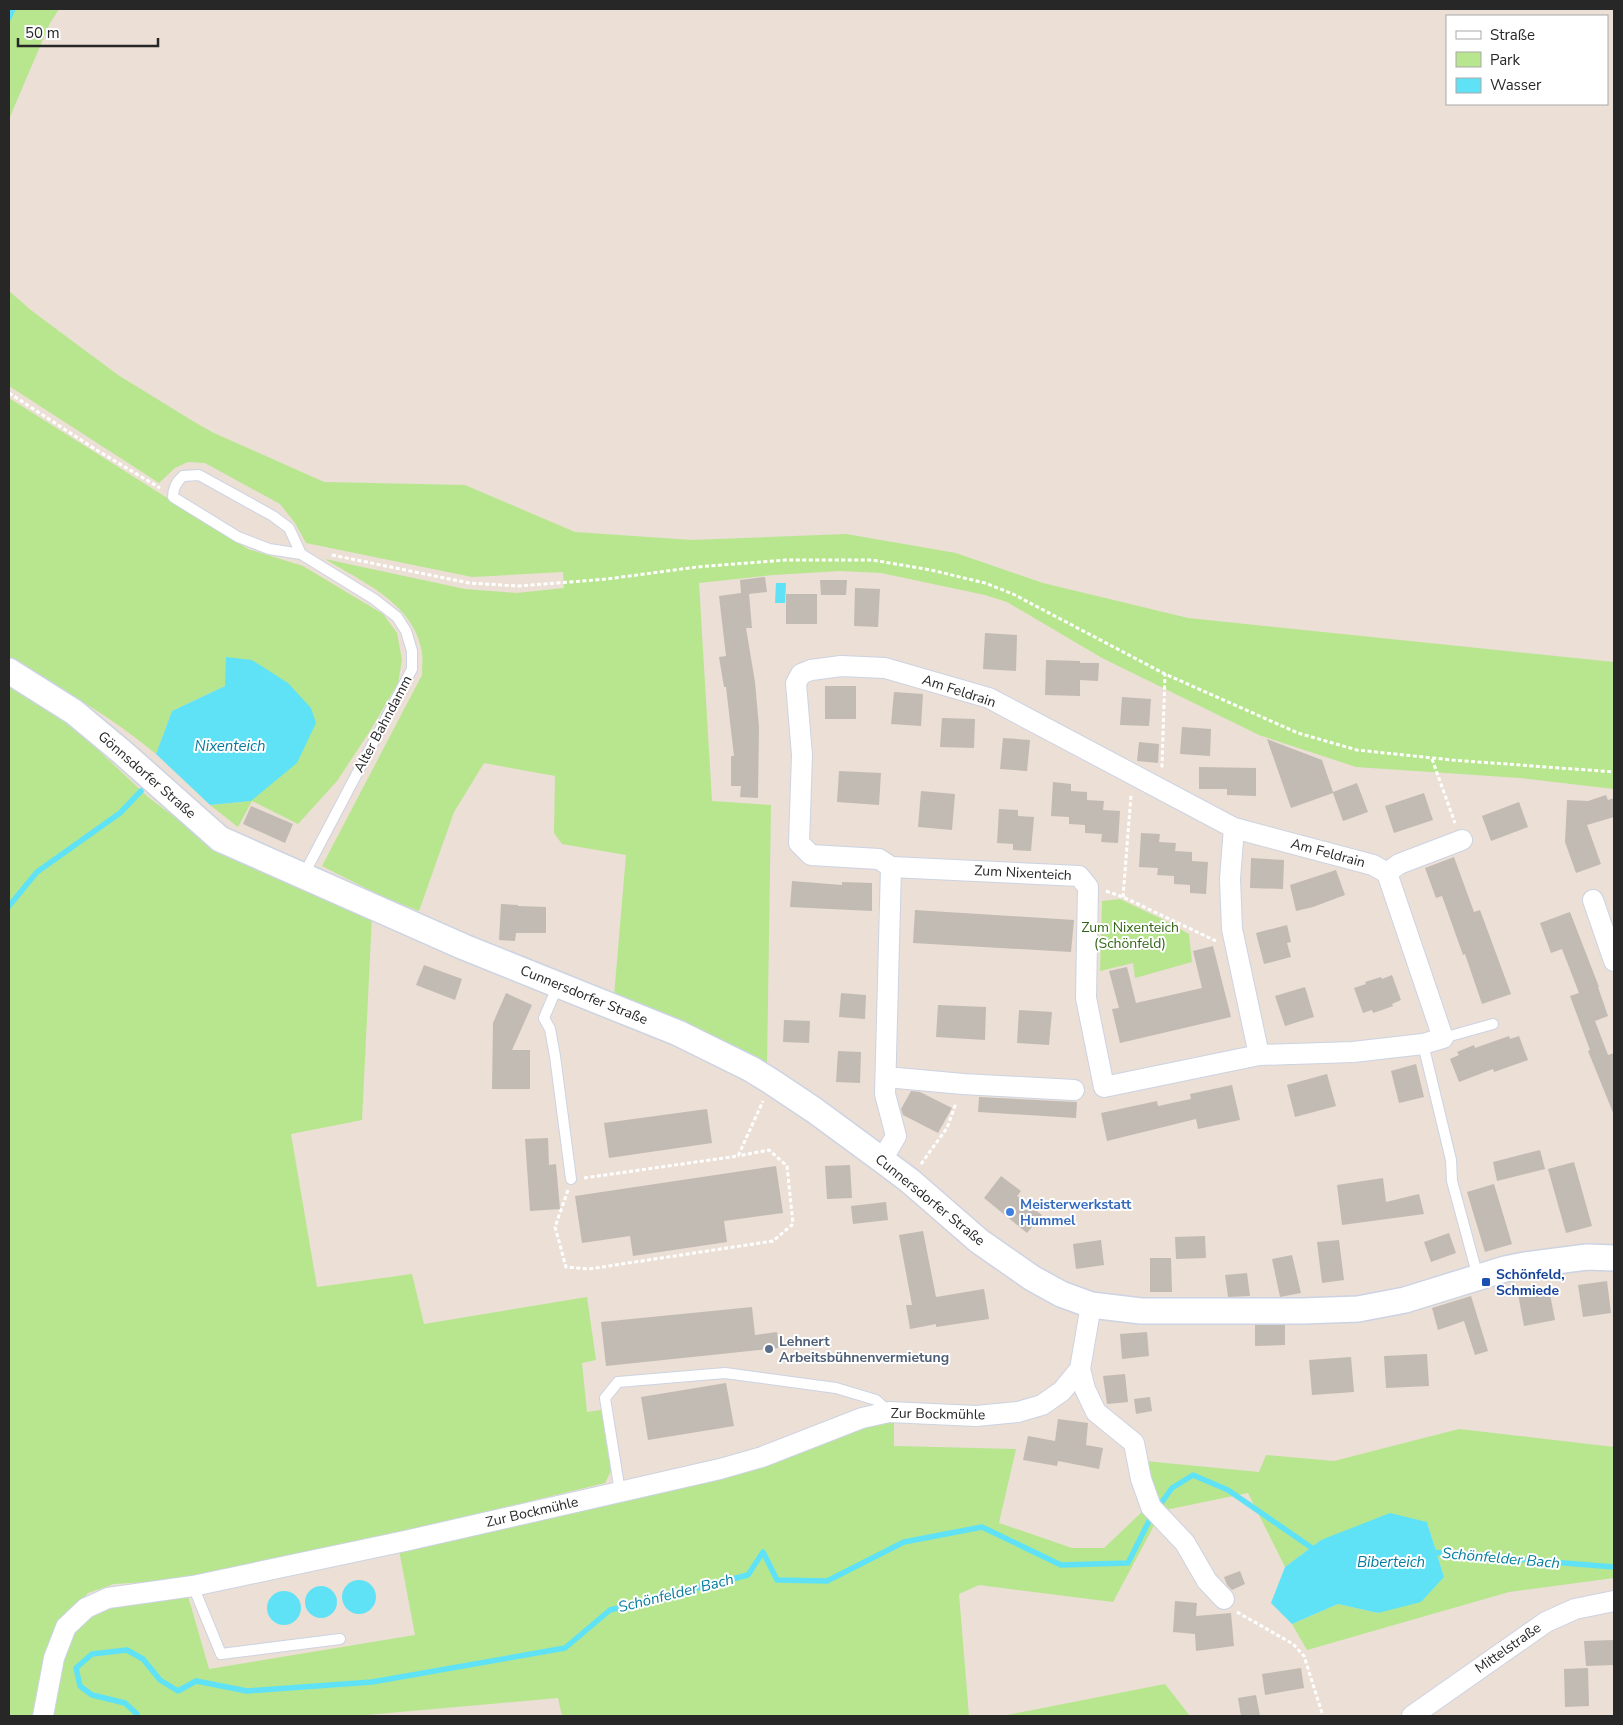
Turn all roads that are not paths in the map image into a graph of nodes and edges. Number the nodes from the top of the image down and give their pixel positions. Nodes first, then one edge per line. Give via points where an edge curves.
1 (302, 554) junction
2 (9, 671) edge
3 (1234, 828) junction
4 (1462, 840) road end
5 (892, 867) junction
6 (297, 873) junction
7 (1387, 873) junction
8 (1593, 900) dead end
9 (1614, 962) edge
10 (558, 985) junction
11 (1493, 1024) dead end
12 (1443, 1038) junction
13 (1423, 1044) junction
14 (1259, 1055) junction
15 (886, 1077) junction
16 (1074, 1090) dead end
17 (882, 1160) junction
18 (572, 1180) road end
19 (1614, 1258) edge
20 (1478, 1277) junction
21 (1091, 1305) junction
22 (1080, 1369) junction
23 (889, 1412) junction
24 (620, 1492) junction
25 (193, 1586) junction
26 (1224, 1599) road end
27 (1614, 1601) edge
28 (340, 1639) dead end
29 (42, 1716) edge
30 (1412, 1716) edge

1 - 1 lane via 269,549 238,537 173,497 179,479 199,475 273,516 289,528
1 - 6 lane, Alter Bahndamm via 397,617 406,631 412,651 412,669
2 - 6 street, Gönnsdorfer Straße via 74,712 220,839
3 - 5 street, Am Feldrain via 989,698 884,668 841,666 801,674 796,683 802,755 799,842 811,855 879,859
3 - 7 street, Am Feldrain via 1373,865
3 - 14 street via 1230,879 1232,929
4 - 7 street via 1399,864
5 - 14 street, Zum Nixenteich via 1079,876 1088,887 1086,998 1104,1088
5 - 15 street
6 - 10 street, Cunnersdorfer Straße
7 - 12 street
8 - 9 street
10 - 17 street, Cunnersdorfer Straße via 678,1033 772,1082
10 - 18 lane via 544,1018 550,1029 555,1056
11 - 12 lane
12 - 13 street, Zum Nixenteich
13 - 14 street, Zum Nixenteich via 1353,1052
13 - 20 lane via 1451,1160 1452,1181
15 - 16 street
15 - 17 street via 885,1094 896,1136
17 - 21 street, Cunnersdorfer Straße via 979,1240 1032,1278
19 - 20 street, Cunnersdorfer Straße via 1587,1257 1525,1265
20 - 21 street, Cunnersdorfer Straße via 1405,1300 1358,1309 1190,1312
21 - 22 street, Zur Bockmühle
22 - 23 street, Zur Bockmühle via 1055,1396 1042,1405 1018,1412 976,1416
22 - 26 street, Zur Bockmühle via 1096,1412 1134,1443 1141,1479 1156,1512 1185,1543 1207,1581
23 - 24 street, Zur Bockmühle via 862,1418 762,1457
23 - 24 lane via 876,1400 836,1388 725,1373 618,1382 605,1398
24 - 25 street, Zur Bockmühle
25 - 28 lane via 222,1654
25 - 29 street, Zur Bockmühle via 108,1598 86,1608 66,1627 54,1658
27 - 30 street, Mittelstraße via 1575,1609 1546,1622

